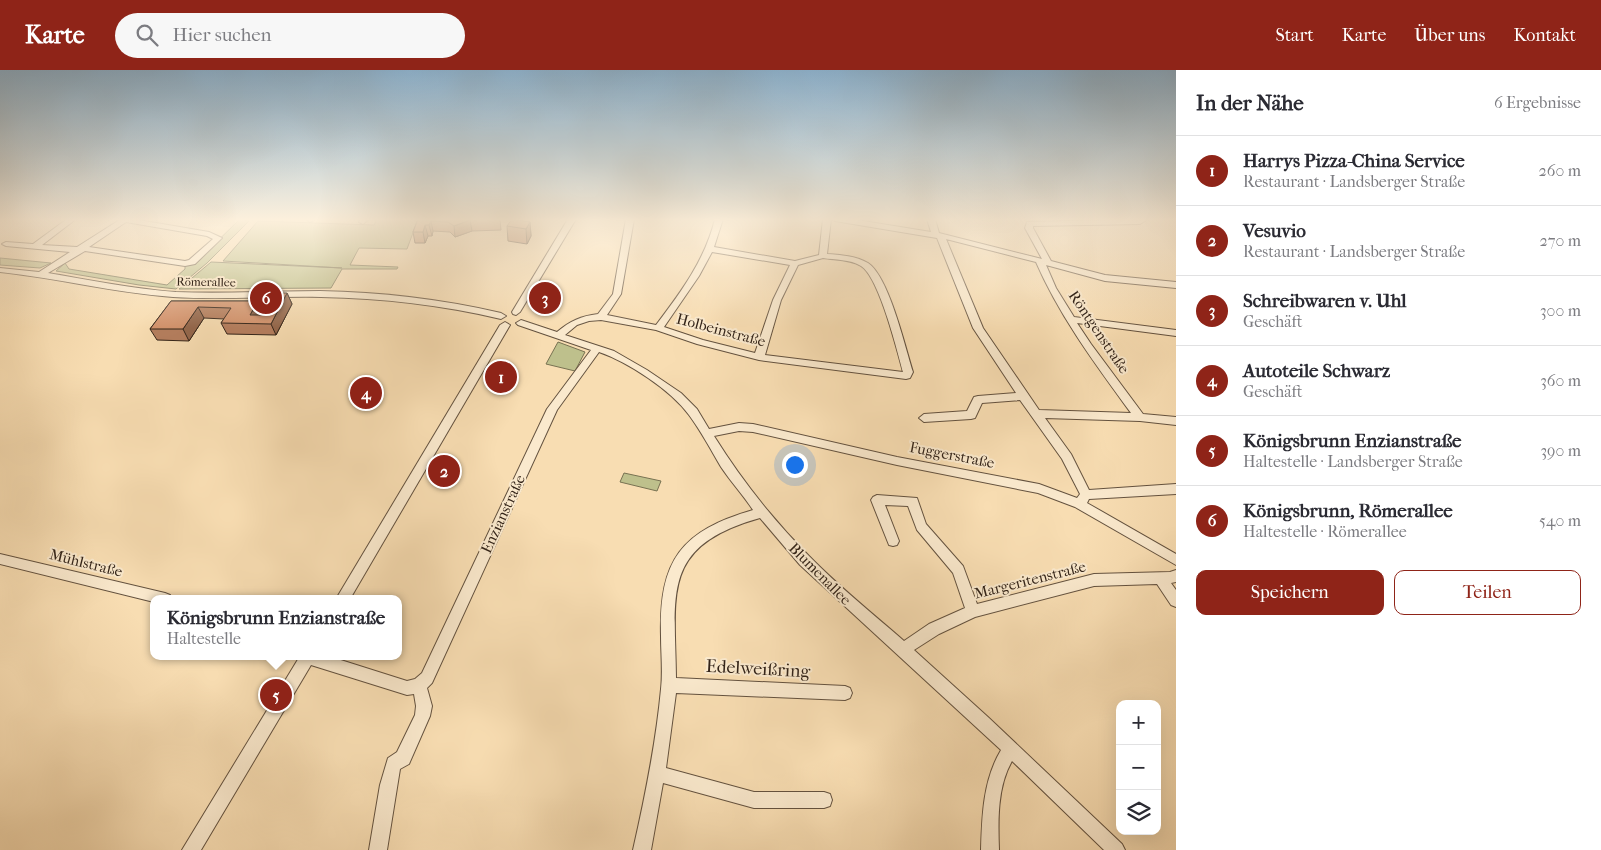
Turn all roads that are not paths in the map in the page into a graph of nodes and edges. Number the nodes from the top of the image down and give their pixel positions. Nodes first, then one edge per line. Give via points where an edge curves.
1 (72, 255) edge
2 (126, 255) edge
3 (199, 255) edge
4 (550, 255) edge
5 (624, 255) edge
6 (707, 255) edge
7 (749, 255) edge
8 (947, 255) edge
9 (1021, 255) edge
10 (1044, 255) edge
11 (823, 256) joint
12 (1042, 262) junction
13 (794, 263) junction
14 (0, 270) edge
15 (41, 274) junction
16 (1176, 285) edge
17 (516, 312) junction
18 (601, 317) junction
19 (1071, 319) junction
20 (510, 322) junction
21 (658, 328) junction
22 (1176, 333) edge
23 (559, 335) junction
24 (597, 348) junction
25 (759, 357) junction
26 (1023, 396) junction
27 (1035, 414) junction
28 (1140, 417) junction
29 (924, 418) dead end
30 (1176, 420) edge
31 (707, 433) junction
32 (1176, 489) edge
33 (1082, 500) junction
34 (762, 512) junction
35 (893, 541) dead end
36 (0, 559) edge
37 (1176, 560) edge
38 (1176, 576) edge
39 (1161, 579) junction
40 (345, 595) edge
41 (150, 596) edge
42 (1176, 601) edge
43 (973, 610) junction
44 (902, 650) junction
45 (306, 660) edge
46 (318, 660) edge
47 (669, 685) junction
48 (419, 686) junction
49 (845, 693) dead end
50 (1010, 749) junction
51 (658, 774) junction
52 (824, 800) dead end
53 (191, 850) edge
54 (378, 850) edge
55 (642, 850) edge
56 (990, 850) edge
57 (1116, 850) edge

1 - 15 street
2 - 3 street via 185,264
4 - 17 street
5 - 18 street via 617,294
6 - 21 street
7 - 13 street
8 - 26 street via 976,325
9 - 12 street
10 - 12 street, Röntgenstraße via 1047,260
11 - 13 street
11 - 25 street, Holbeinstraße via 858,261 873,271 908,372 906,376 901,378
12 - 16 street via 1105,278
12 - 19 street, Röntgenstraße
13 - 25 street via 777,300
14 - 15 street, Römerallee
15 - 20 street, Römerallee via 128,290 172,294 387,297 447,304
17 - 20 street via 510,312
17 - 20 street via 522,316
18 - 21 street, Holbeinstraße
18 - 23 street, Holbeinstraße via 576,322
19 - 22 street
19 - 28 street, Röntgenstraße
20 - 23 street, Blumenallee
20 - 40 street via 422,473 417,476
21 - 25 street, Holbeinstraße
23 - 24 street, Blumenallee
24 - 31 street, Blumenallee via 632,364 677,396
24 - 48 street, Enzianstraße via 552,409 437,660
26 - 27 street
26 - 29 street via 978,400 970,415
27 - 28 street
27 - 33 street via 1067,457
28 - 30 street
31 - 33 street, Fuggerstraße via 739,427 753,428
31 - 34 street, Blumenallee
32 - 33 street
33 - 37 street, Fuggerstraße
34 - 44 street, Blumenallee via 805,561
34 - 47 street via 707,532 683,556 674,578 666,617
35 - 43 street via 878,500 913,500 921,526 958,570
36 - 41 street, Mühlstraße
38 - 39 street, Margeritenstraße
39 - 42 street
39 - 43 street, Margeritenstraße via 1094,580
43 - 44 street, Margeritenstraße via 934,628
44 - 50 street, Blumenallee
45 - 53 street
46 - 48 street via 407,688
47 - 49 street, Edelweißring
47 - 51 street
48 - 54 street via 424,706 403,758 394,764 388,780
50 - 56 street via 994,787
50 - 57 street, Blumenallee
51 - 52 street via 754,800
51 - 55 street

